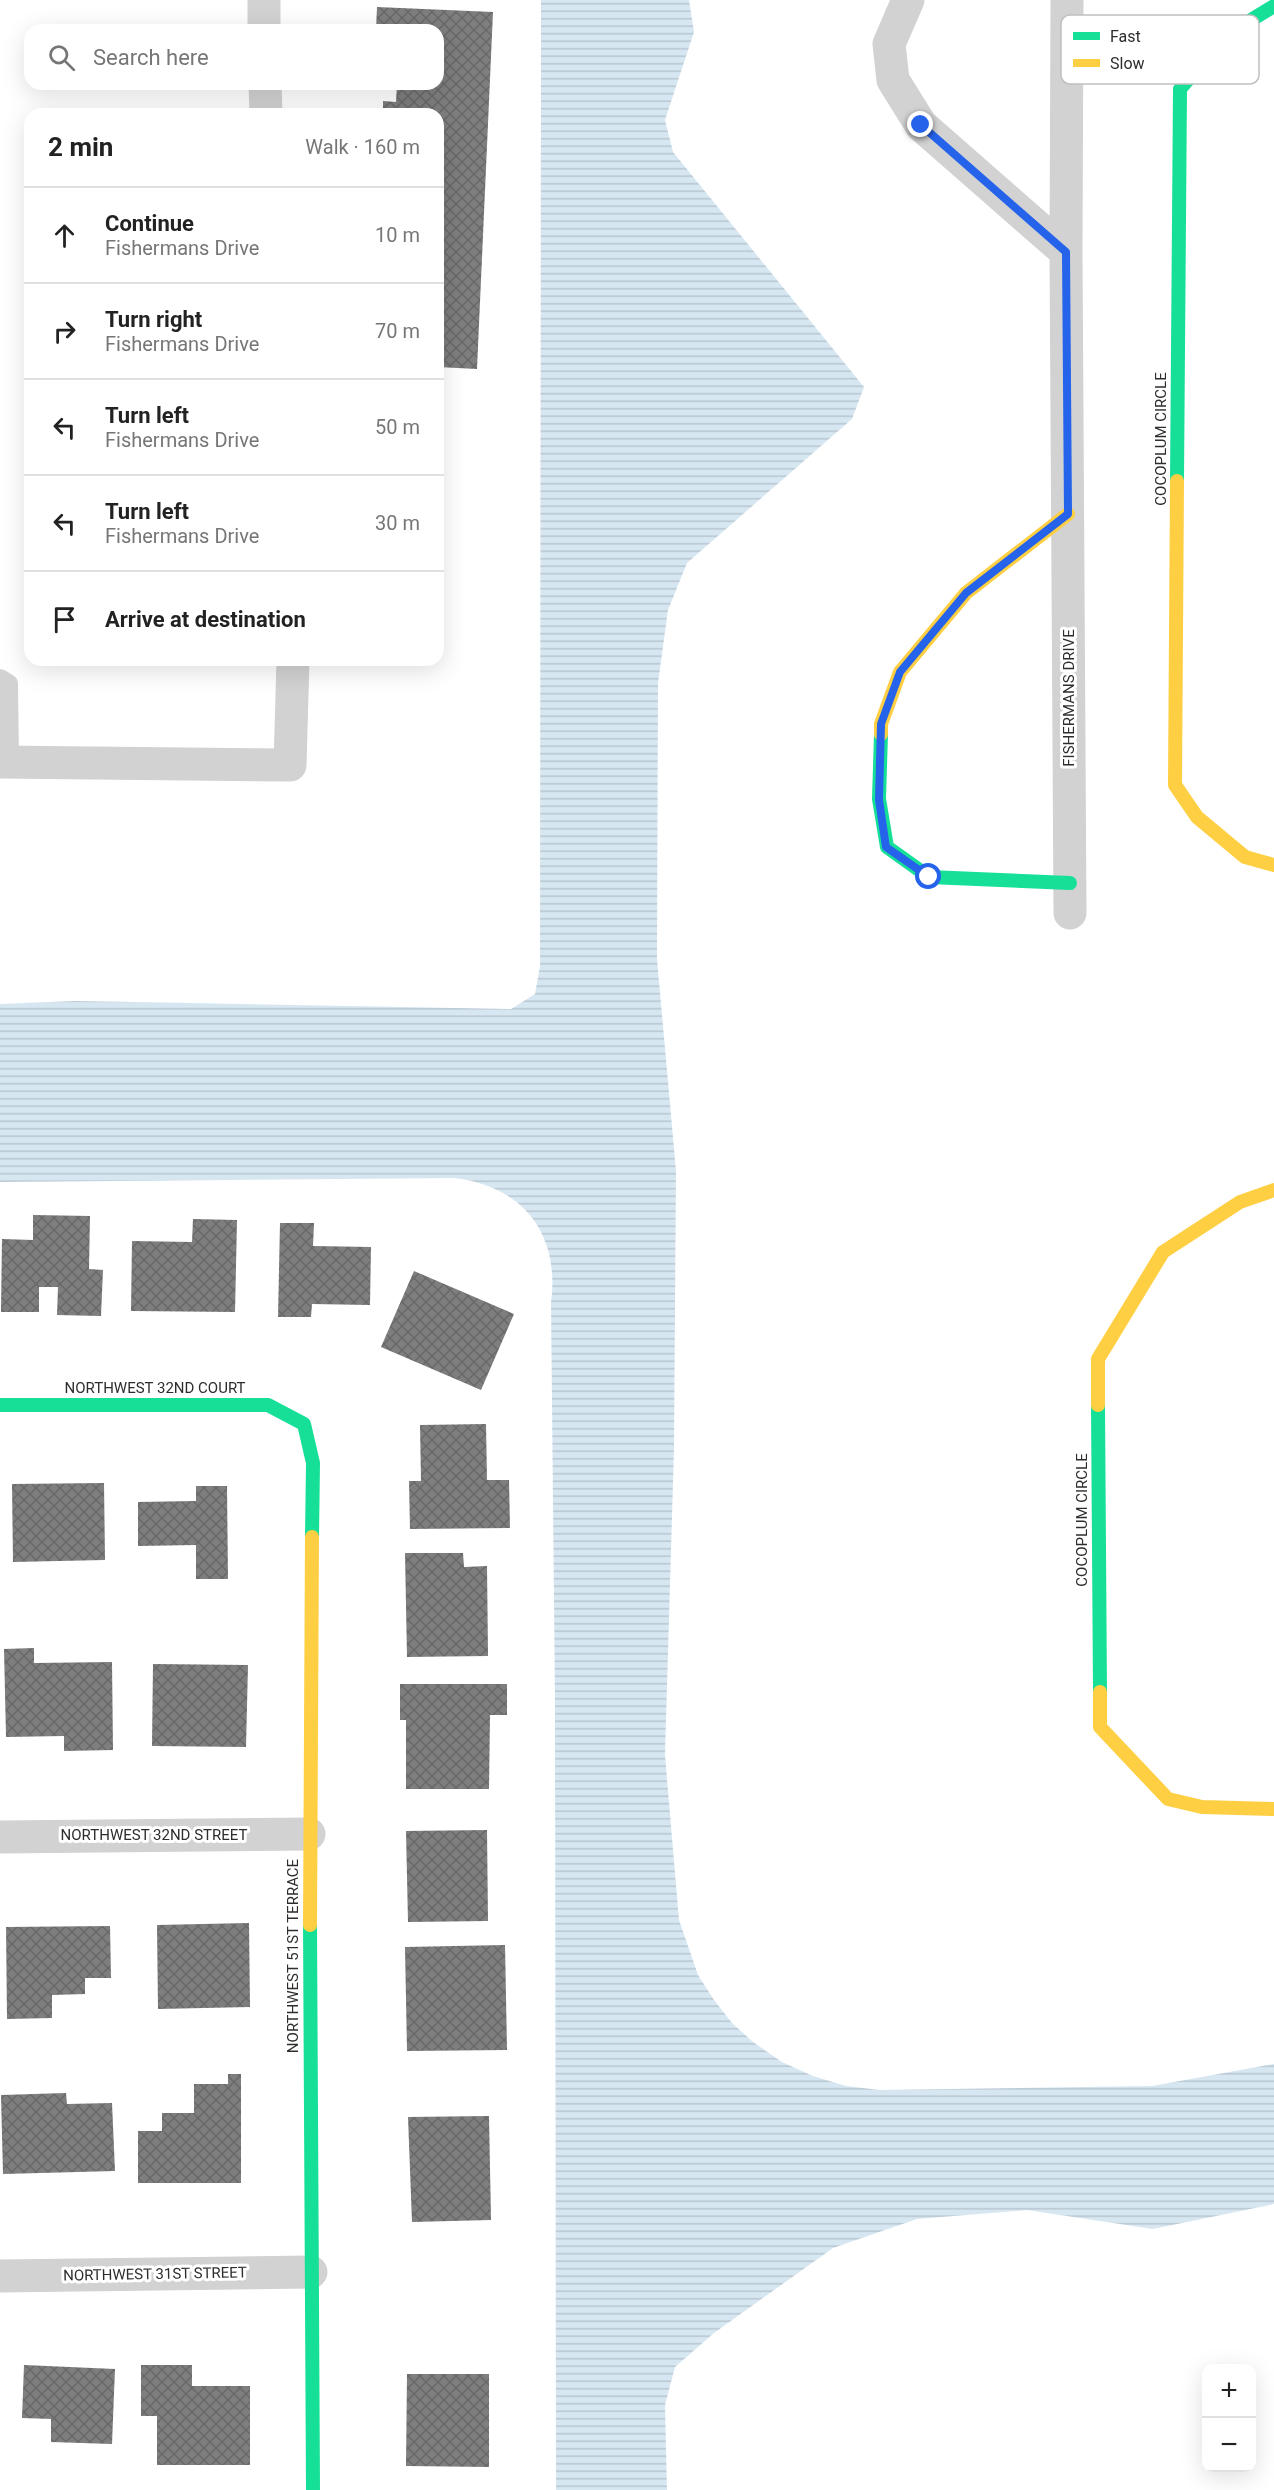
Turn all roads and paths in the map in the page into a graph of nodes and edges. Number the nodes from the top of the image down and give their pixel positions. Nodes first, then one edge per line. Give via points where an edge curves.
1 (264, 0) edge
2 (908, 0) edge
3 (1067, 0) edge
4 (1274, 6) edge
5 (1067, 15) edge
6 (1259, 15) edge
7 (264, 24) edge
8 (1067, 84) edge
9 (1184, 84) edge
10 (265, 90) edge
11 (266, 108) edge
12 (1066, 252) junction
13 (1068, 514) junction
14 (293, 666) edge
15 (0, 679) edge
16 (4, 762) edge
17 (1274, 865) edge
18 (1070, 898) joint
19 (1274, 1190) edge
20 (0, 1404) edge
21 (304, 1424) joint
22 (1274, 1809) edge
23 (309, 1834) junction
24 (0, 1837) edge
25 (311, 2272) junction
26 (0, 2276) edge
27 (314, 2490) edge

1 - 7 street
2 - 12 street via 889,44 893,80 921,125
3 - 5 street, FISHERMANS DRIVE
4 - 6 street, COCOPLUM CIRCLE
8 - 12 street, FISHERMANS DRIVE
9 - 17 street, COCOPLUM CIRCLE via 1180,89 1175,785 1197,817 1245,857
10 - 11 street
12 - 13 street, FISHERMANS DRIVE
13 - 18 street, FISHERMANS DRIVE
13 - 18 street, FISHERMANS DRIVE via 966,593 900,672 881,724 879,800 886,847 929,877
14 - 16 street via 290,765
15 - 16 lane via 8,684
19 - 22 street, COCOPLUM CIRCLE via 1240,1202 1162,1252 1098,1359 1100,1727 1168,1799 1202,1807
20 - 21 street, NORTHWEST 32ND COURT via 268,1405
21 - 23 street, NORTHWEST 51ST TERRACE via 313,1463
23 - 24 street, NORTHWEST 32ND STREET
23 - 25 street, NORTHWEST 51ST TERRACE
25 - 26 street, NORTHWEST 31ST STREET
25 - 27 street, NORTHWEST 51ST TERRACE

